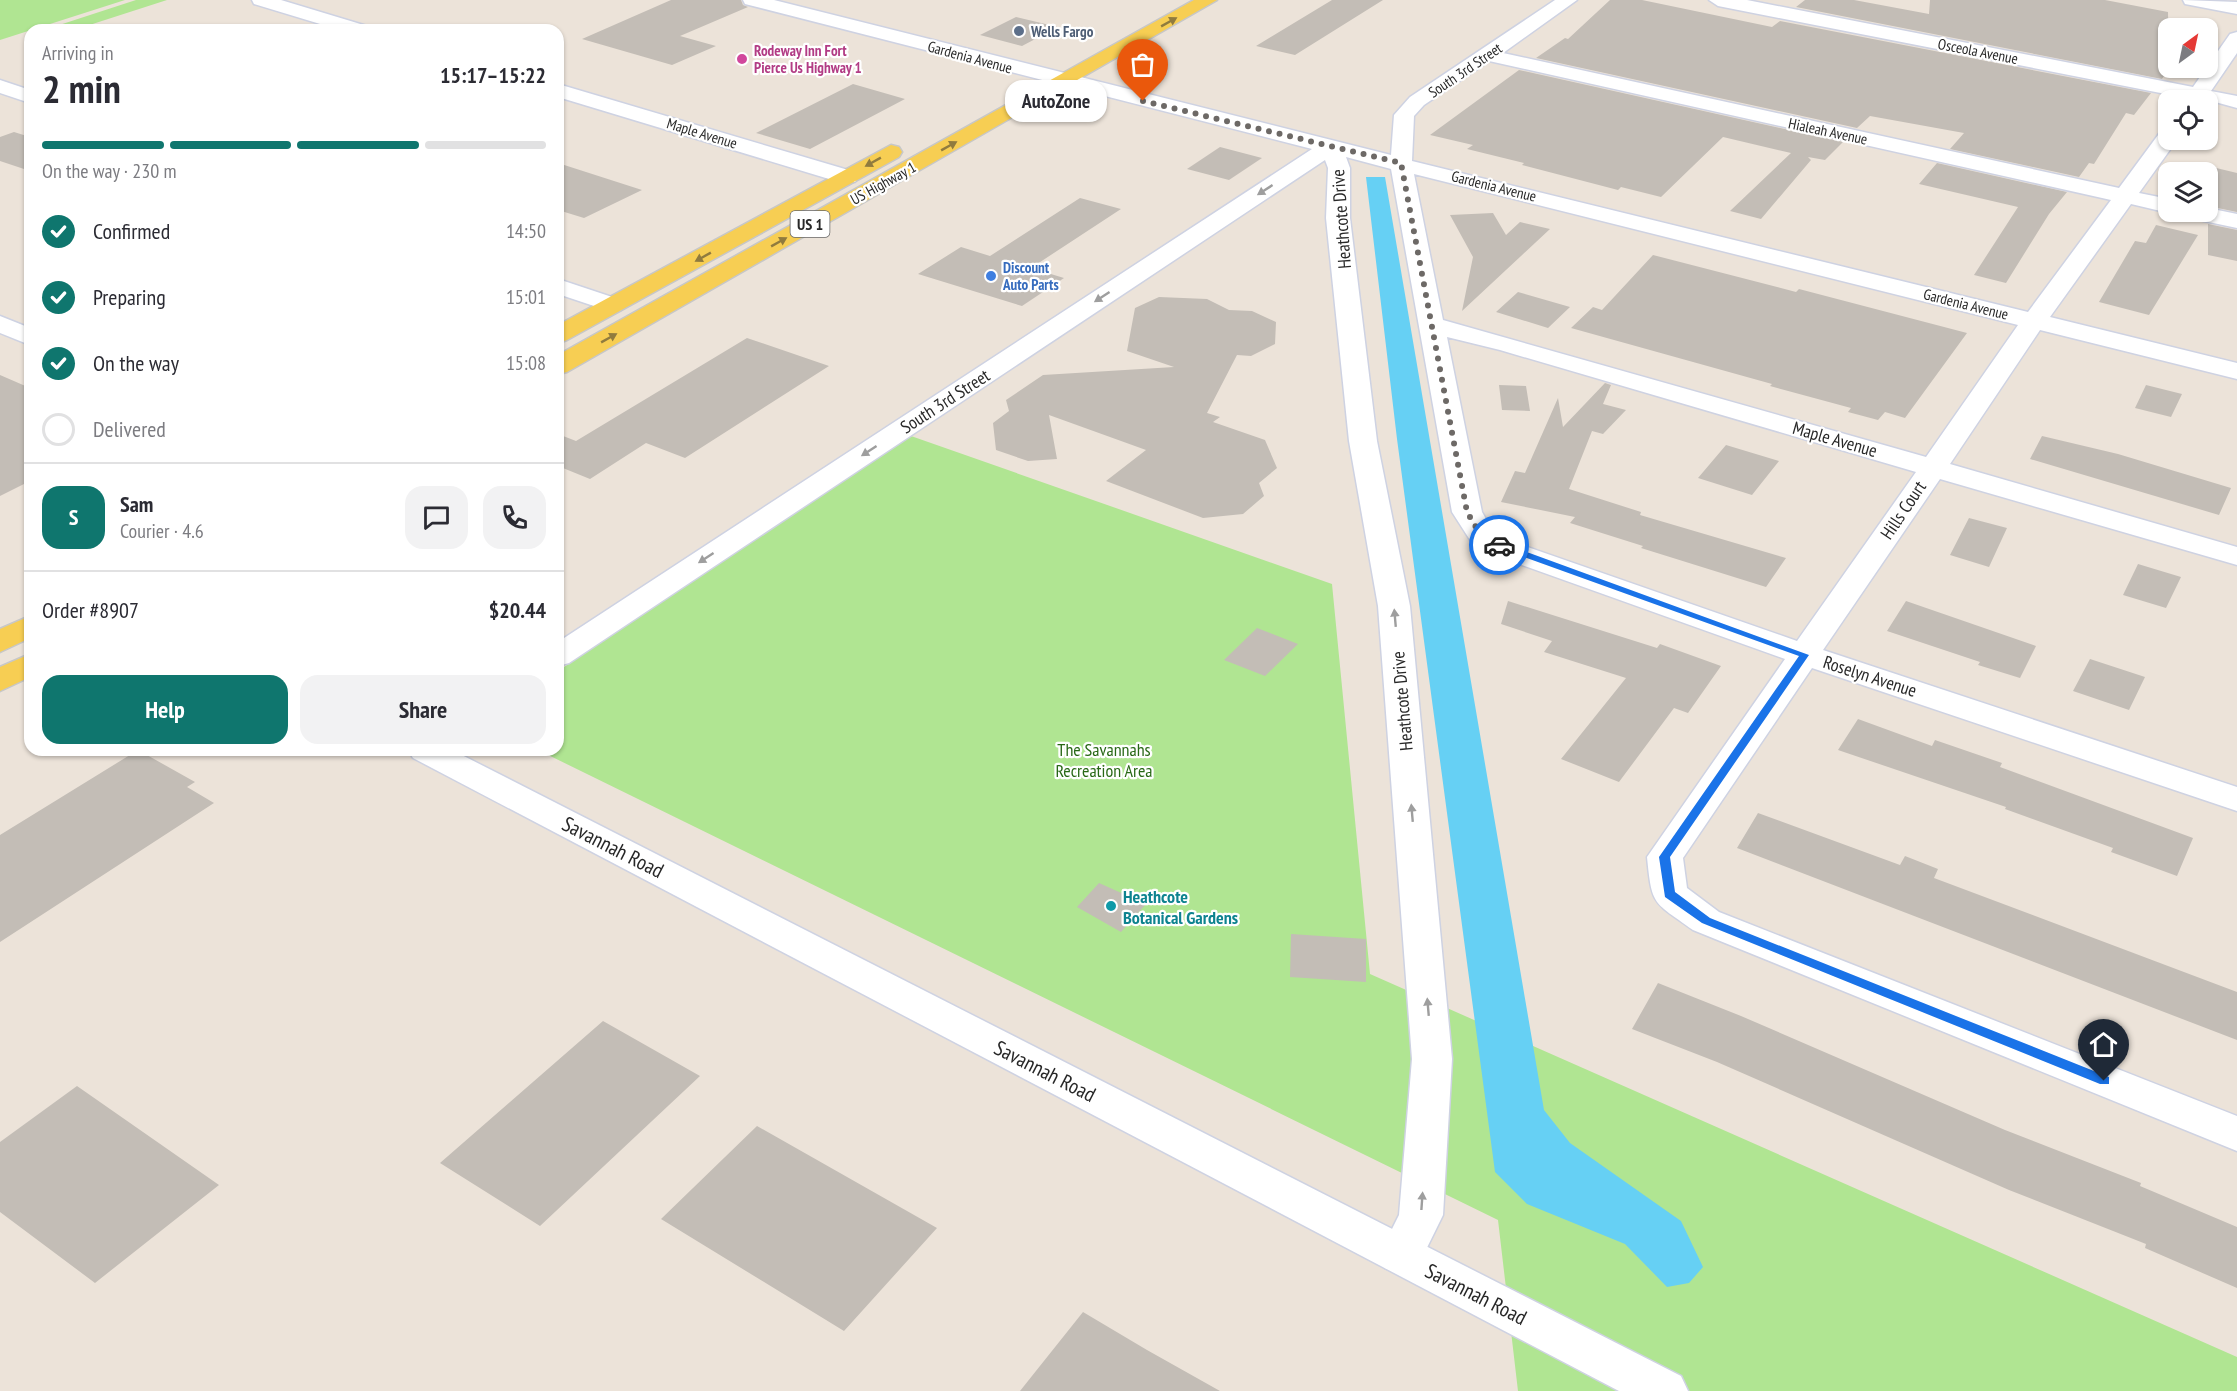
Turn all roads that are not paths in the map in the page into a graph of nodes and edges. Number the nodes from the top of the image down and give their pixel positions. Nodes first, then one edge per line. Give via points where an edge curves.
1 (261, 0) edge
2 (752, 0) edge
3 (1208, 0) edge
4 (1568, 0) edge
5 (1718, 0) edge
6 (2192, 0) edge
7 (2237, 8) edge
8 (340, 24) edge
9 (2237, 38) edge
10 (1487, 55) junction
11 (1059, 72) junction
12 (1035, 74) junction
13 (0, 86) edge
14 (2158, 90) edge
15 (2202, 90) edge
16 (564, 92) edge
17 (24, 95) edge
18 (2218, 100) edge
19 (2237, 102) edge
20 (947, 122) dead end
21 (907, 144) dead end
22 (2159, 150) edge
23 (1335, 161) junction
24 (1401, 163) junction
25 (847, 177) junction
26 (2125, 196) junction
27 (2158, 204) edge
28 (2218, 217) edge
29 (2237, 221) edge
30 (564, 288) edge
31 (612, 305) junction
32 (2034, 320) junction
33 (0, 324) edge
34 (1432, 325) junction
35 (564, 332) edge
36 (24, 334) edge
37 (564, 362) edge
38 (2237, 371) edge
39 (1933, 467) junction
40 (2237, 556) edge
41 (24, 629) edge
42 (0, 642) edge
43 (564, 652) edge
44 (1805, 655) junction
45 (24, 667) edge
46 (0, 681) edge
47 (437, 756) edge
48 (2237, 799) edge
49 (2237, 1134) edge
50 (1401, 1255) junction
51 (1664, 1391) edge

1 - 8 street
2 - 12 street, Gardenia Avenue
11 -> 3 main road, US Highway 1 / US 1
4 - 10 street, South 3rd Street
5 - 14 street, Osceola Avenue
6 - 7 street
9 - 15 street
10 - 24 street, South 3rd Street via 1417,101 1404,115
10 - 26 street, Hialeah Avenue
11 - 12 street, Gardenia Avenue
11 - 23 street, Gardenia Avenue
37 -> 11 main road, US Highway 1 / US 1
12 - 20 main road
13 - 17 street
16 - 25 street, Maple Avenue
18 - 19 street, Osceola Avenue
21 -> 25 main road, US Highway 1 / US 1
22 - 26 street, Hills Court
23 - 24 street, Gardenia Avenue
23 -> 43 street, South 3rd Street via 1294,171
50 -> 23 street, Heathcote Drive via 1421,1215 1432,1059 1394,606 1363,441
24 - 32 street, Gardenia Avenue
24 - 34 street, Roselyn Avenue
25 -> 31 main road, US Highway 1 / US 1
26 - 27 street, Hialeah Avenue
26 - 32 street, Hills Court
28 - 29 street
30 - 31 street
31 - 35 main road, US Highway 1 / US 1
32 - 38 street, Gardenia Avenue
32 - 39 street, Hills Court
33 - 36 street
34 - 39 street, Maple Avenue
34 - 44 street, Roselyn Avenue via 1467,512 1480,534 1505,549
39 - 40 street, Maple Avenue
39 - 44 street, Hills Court
41 - 42 main road
44 - 48 street, Roselyn Avenue
44 - 49 street, Hills Court via 1665,857 1669,894 1706,921
45 - 46 main road
47 - 50 street, Savannah Road
50 - 51 street, Savannah Road

